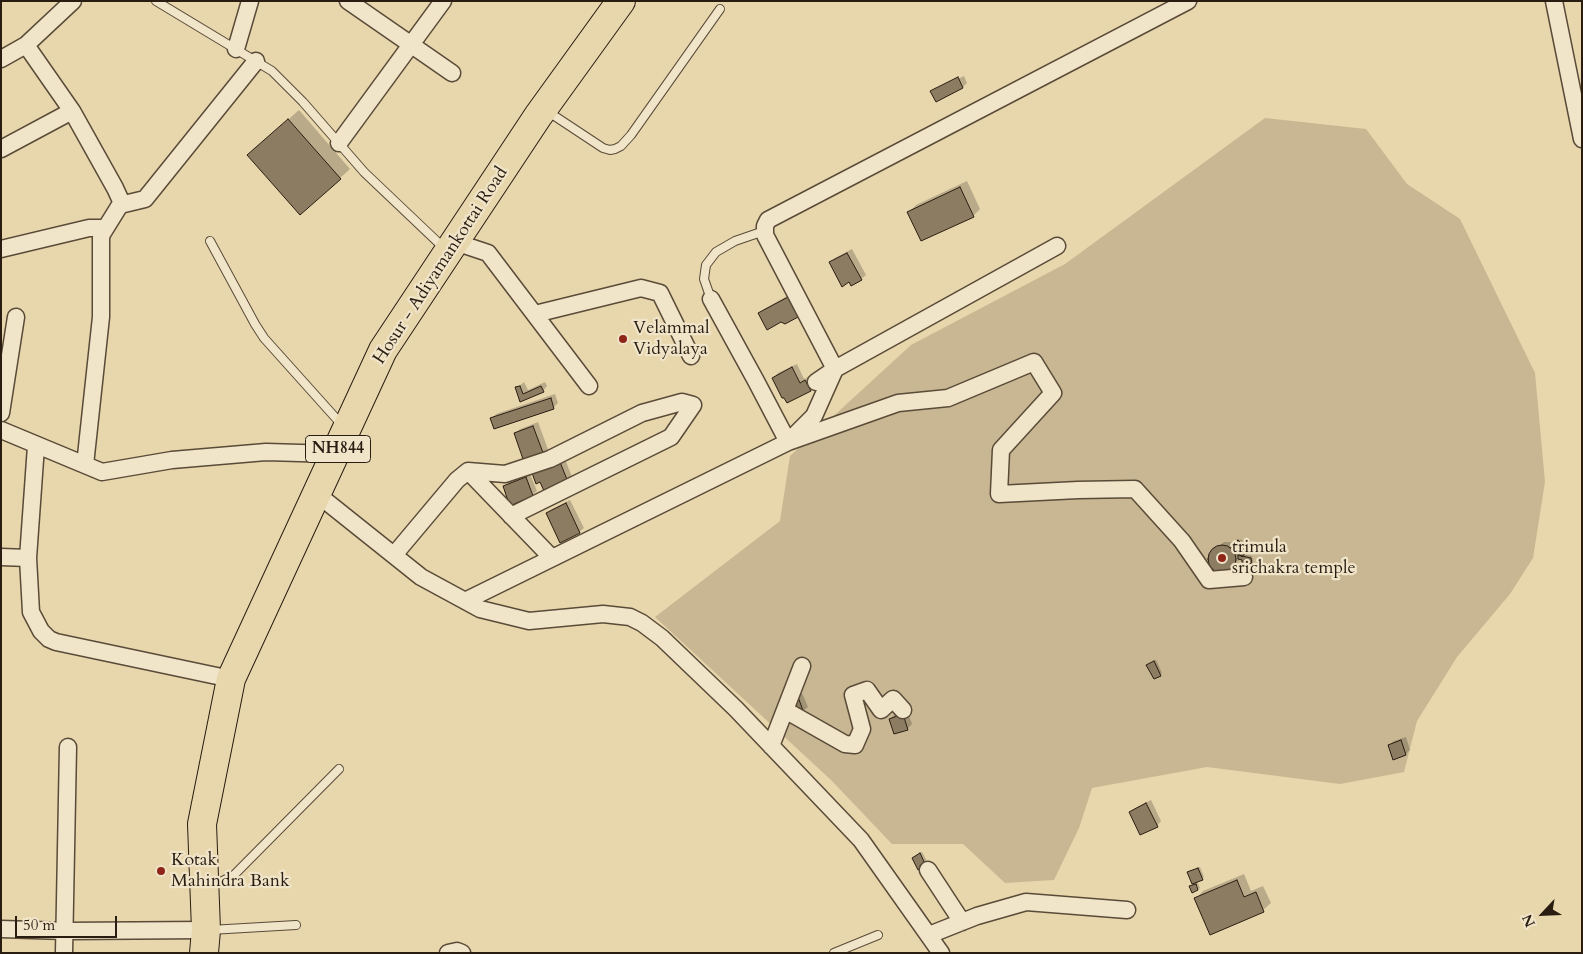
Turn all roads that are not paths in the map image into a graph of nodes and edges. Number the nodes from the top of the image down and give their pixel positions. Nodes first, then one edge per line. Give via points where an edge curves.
1 (73, 1) edge
2 (156, 1) edge
3 (250, 1) edge
4 (348, 1) edge
5 (443, 1) edge
6 (1188, 1) edge
7 (1554, 1) edge
8 (614, 4) edge
9 (720, 9) dead end
10 (26, 45) junction
11 (410, 46) junction
12 (236, 49) junction
13 (1, 59) edge
14 (256, 61) junction
15 (452, 73) dead end
16 (544, 108) junction
17 (72, 111) junction
18 (1582, 139) edge
19 (339, 143) junction
20 (1, 148) edge
21 (120, 205) junction
22 (105, 228) junction
23 (764, 231) junction
24 (210, 242) dead end
25 (1057, 246) dead end
26 (451, 247) junction
27 (1, 249) edge
28 (710, 299) joint
29 (535, 314) junction
30 (16, 317) dead end
31 (692, 356) dead end
32 (835, 369) junction
33 (816, 382) dead end
34 (589, 386) dead end
35 (1, 413) edge
36 (1, 430) edge
37 (341, 442) junction
38 (788, 442) junction
39 (36, 446) junction
40 (85, 465) junction
41 (468, 471) junction
42 (317, 494) junction
43 (511, 516) junction
44 (394, 555) junction
45 (1, 557) edge
46 (28, 558) junction
47 (552, 558) junction
48 (1244, 577) dead end
49 (465, 601) junction
50 (802, 666) dead end
51 (231, 679) junction
52 (785, 710) junction
53 (903, 710) dead end
54 (68, 746) dead end
55 (771, 746) junction
56 (339, 769) dead end
57 (928, 870) dead end
58 (204, 883) junction
59 (1127, 910) dead end
60 (962, 922) junction
61 (296, 925) dead end
62 (1, 929) edge
63 (65, 931) junction
64 (929, 935) junction
65 (878, 936) dead end
66 (205, 942) edge
67 (64, 953) edge
68 (448, 953) edge
69 (462, 953) edge
70 (834, 953) edge
71 (941, 953) edge

1 - 10 street
2 - 12 lane
3 - 12 street
4 - 11 street
5 - 11 street
6 - 23 street via 768,220
7 - 18 street
8 - 16 highway, Hosur - Adiyamankottai Road / NH844
9 - 16 lane via 621,146 610,150 603,148
10 - 13 street
10 - 17 street
11 - 15 street
11 - 19 street
12 - 14 lane
14 - 19 lane via 272,71
14 - 21 street via 144,199
16 - 26 highway, Hosur - Adiyamankottai Road / NH844
17 - 20 street
17 - 21 street via 115,188
19 - 26 lane via 364,172
21 - 22 street
22 - 27 street via 89,228
22 - 40 street via 101,238 101,317
23 - 28 lane via 716,252 706,265 704,279
23 - 32 street
24 - 37 lane via 264,338
25 - 32 street
26 - 29 street via 488,253
26 - 37 highway, Hosur - Adiyamankottai Road / NH844 via 383,350
28 - 38 street
29 - 31 street via 641,288 660,293
29 - 34 street
30 - 35 street
32 - 33 street
32 - 38 street via 814,416
36 - 39 street
37 - 40 street via 172,460 102,472
37 - 42 highway, Hosur - Adiyamankottai Road / NH844
38 - 47 street
38 - 48 street via 898,403 948,398 1034,362 1053,393 1001,450 999,494 1135,490 1182,541 1209,580
39 - 40 street
39 - 46 street
41 - 43 street
41 - 43 street via 506,474 550,459 642,413 682,402 693,404 671,436
41 - 44 street
42 - 44 street
42 - 51 highway, Hosur - Adiyamankottai Road / NH844
43 - 47 street
44 - 49 street via 421,577
45 - 46 street
46 - 51 street via 31,612 49,639
47 - 49 street
49 - 55 street via 480,609 529,621 602,614 630,617 662,638
50 - 52 street
51 - 58 highway, Hosur - Adiyamankottai Road / NH844 via 202,824
52 - 53 street via 845,744 855,745 862,729 853,695 867,690 881,710 893,699
52 - 55 street
54 - 63 street
55 - 64 street via 861,840
56 - 58 lane via 234,875 217,884
57 - 60 street
58 - 66 highway, Hosur - Adiyamankottai Road / NH844
59 - 60 street via 1026,902
60 - 64 street
61 - 66 lane
62 - 63 street
63 - 66 street
63 - 67 street
64 - 71 street
65 - 70 lane
68 - 69 street

